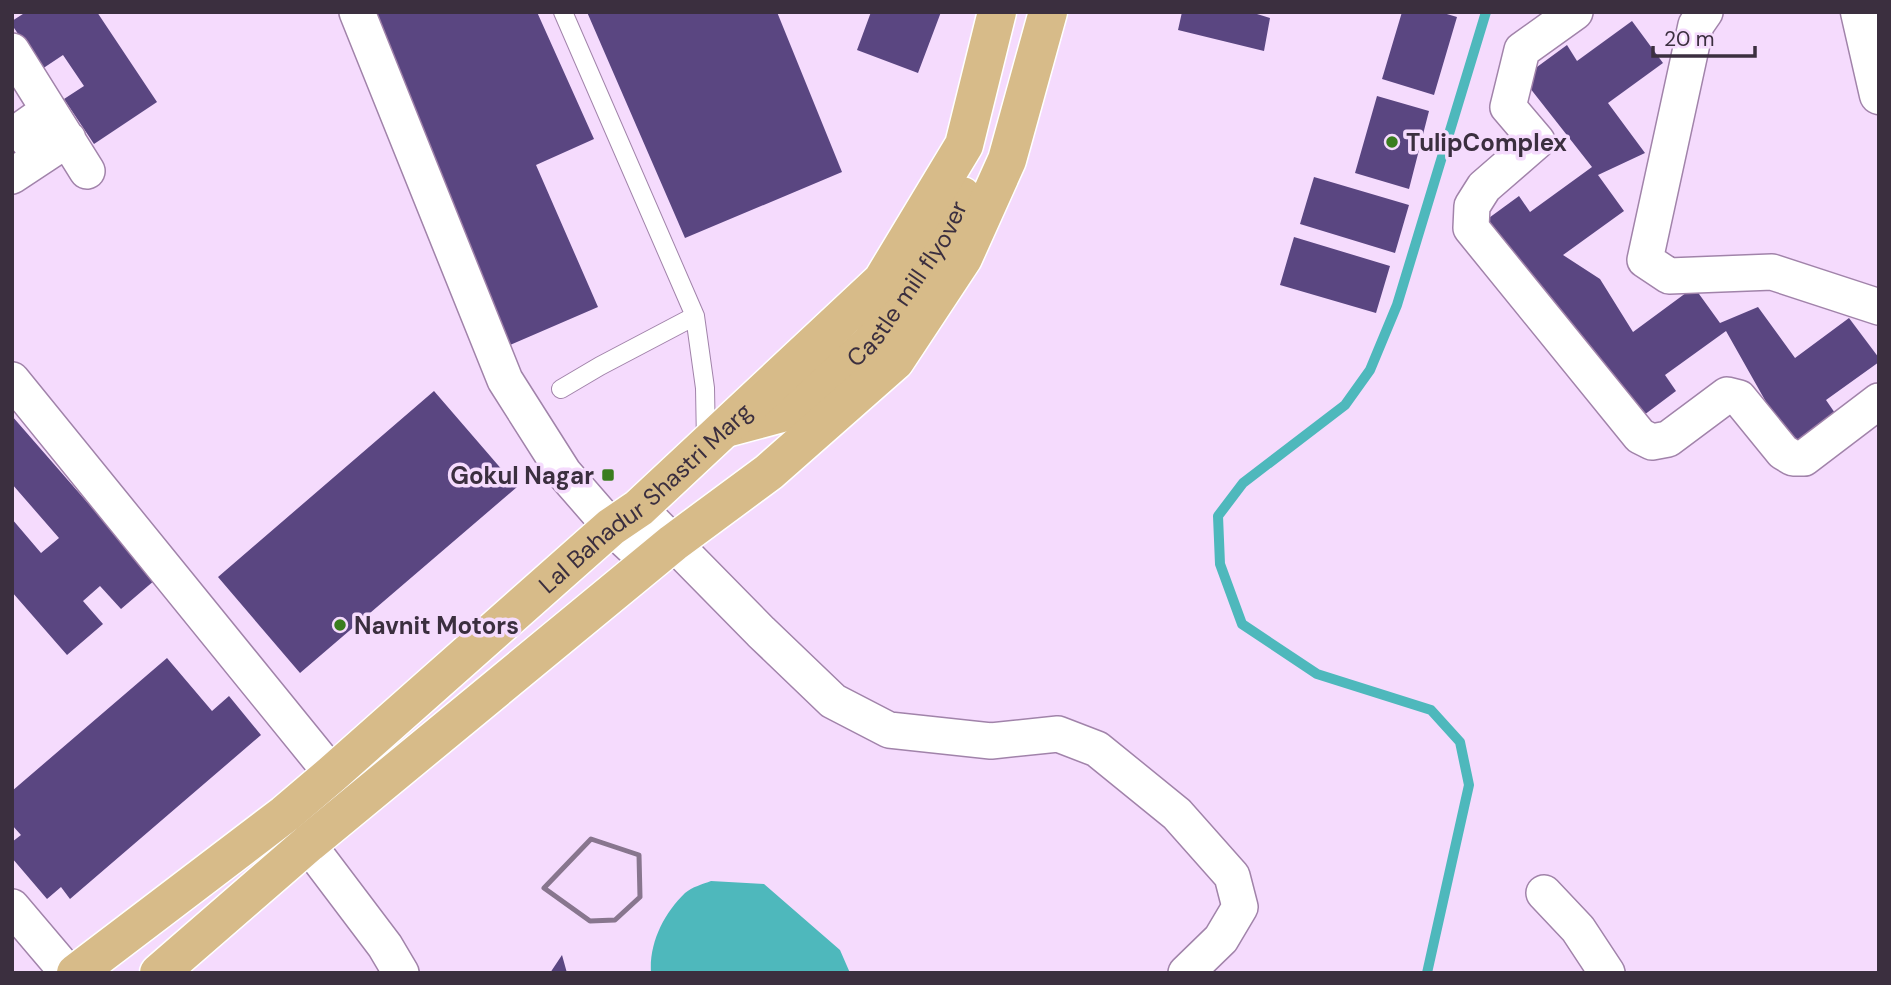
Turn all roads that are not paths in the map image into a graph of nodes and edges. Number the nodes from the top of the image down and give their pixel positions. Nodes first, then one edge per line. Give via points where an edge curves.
1 (357, 12) edge
2 (563, 12) edge
3 (997, 12) edge
4 (1013, 12) edge
5 (1048, 12) edge
6 (1575, 12) edge
7 (1705, 12) edge
8 (1860, 12) edge
9 (12, 51) edge
10 (1879, 95) edge
11 (40, 157) edge
12 (87, 171) dead end
13 (1879, 307) edge
14 (695, 316) junction
15 (12, 380) edge
16 (561, 389) dead end
17 (1879, 401) edge
18 (803, 404) junction
19 (716, 436) junction
20 (769, 472) junction
21 (625, 517) junction
22 (662, 553) junction
23 (332, 774) junction
24 (285, 814) junction
25 (309, 843) junction
26 (1544, 893) dead end
27 (12, 907) edge
28 (68, 973) edge
29 (76, 973) edge
30 (159, 973) edge
31 (401, 973) edge
32 (1186, 973) edge
33 (1607, 973) edge

1 - 21 street via 505,380 564,473
2 - 14 lane
3 - 19 main road, Lal Bahadur Shastri Marg via 964,145 882,281
4 - 18 main road, Castle mill flyover via 970,175 945,235 871,343
5 - 20 main road, Lal Bahadur Shastri Marg via 1006,160 962,258 895,361
6 - 17 street via 1522,50 1508,107 1536,141 1484,187 1472,206 1471,228 1640,436 1652,442 1668,439 1727,395 1739,397 1783,452 1804,458
7 - 13 street via 1696,25 1645,260 1669,276 1772,271
8 - 10 street
9 - 11 street via 49,110
11 - 12 street
14 - 16 lane
14 - 19 lane
15 - 23 street
18 - 19 main road
18 - 20 main road
19 - 21 main road, Lal Bahadur Shastri Marg
20 - 22 main road, Lal Bahadur Shastri Marg
21 - 22 street
21 - 23 main road, Lal Bahadur Shastri Marg
22 - 25 main road, Lal Bahadur Shastri Marg
22 - 32 street via 833,701 889,730 991,741 1058,734 1097,749 1177,814 1232,876 1240,907 1221,939
23 - 24 main road, Lal Bahadur Shastri Marg
24 - 25 street
24 - 29 main road, Lal Bahadur Shastri Marg
25 - 30 main road, Lal Bahadur Shastri Marg
25 - 31 street
26 - 33 street via 1578,929
27 - 28 street

